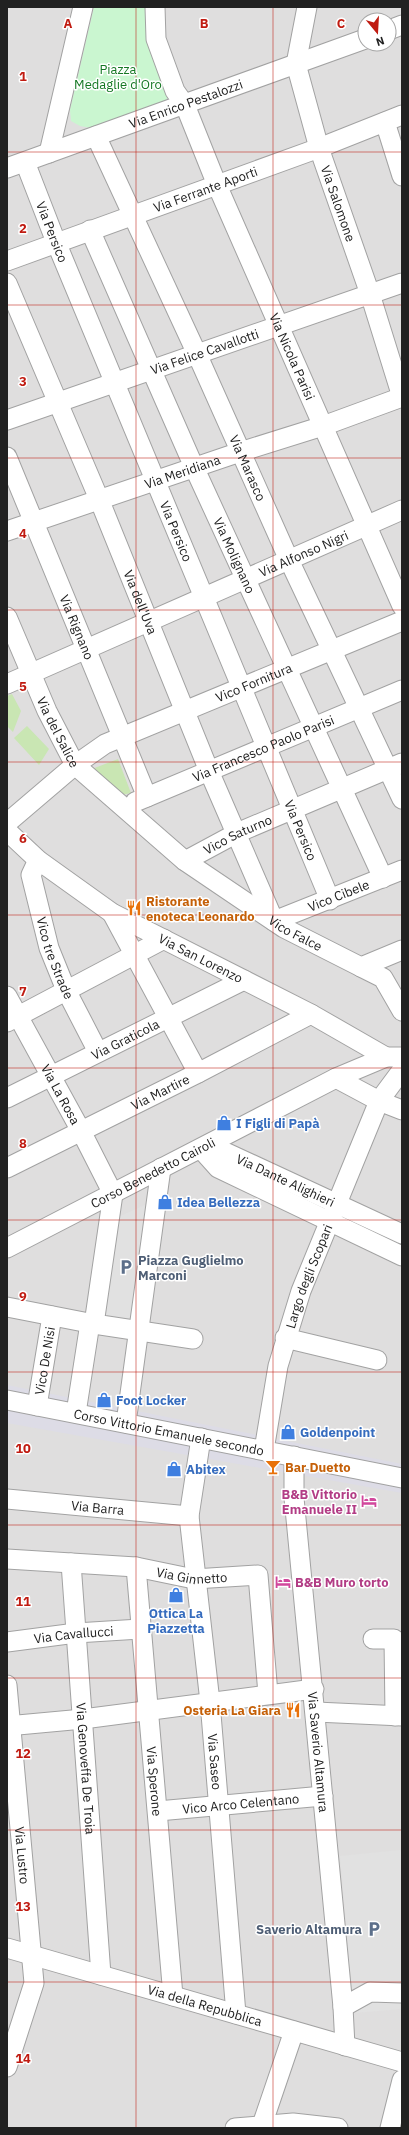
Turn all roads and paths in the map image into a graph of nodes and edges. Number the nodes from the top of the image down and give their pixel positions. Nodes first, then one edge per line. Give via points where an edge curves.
1 (82, 7) edge
2 (155, 7) edge
3 (307, 7) edge
4 (357, 42) edge
5 (296, 64) junction
6 (185, 105) junction
7 (393, 119) edge
8 (96, 136) junction
9 (319, 148) junction
10 (49, 153) junction
11 (25, 162) junction
12 (7, 168) edge
13 (402, 176) edge
14 (217, 185) junction
15 (132, 215) junction
16 (90, 230) junction
17 (56, 242) junction
18 (7, 261) edge
19 (7, 283) edge
20 (402, 283) edge
21 (370, 294) junction
22 (279, 326) junction
23 (197, 354) junction
24 (151, 370) junction
25 (115, 383) junction
26 (402, 397) edge
27 (57, 403) junction
28 (7, 420) edge
29 (323, 426) junction
30 (240, 452) junction
31 (7, 457) edge
32 (194, 467) junction
33 (157, 480) junction
34 (99, 499) junction
35 (402, 510) edge
36 (35, 522) junction
37 (367, 526) junction
38 (7, 531) edge
39 (289, 560) junction
40 (245, 579) junction
41 (204, 597) junction
42 (402, 606) edge
43 (7, 618) edge
44 (402, 621) edge
45 (148, 622) junction
46 (86, 649) junction
47 (331, 650) junction
48 (286, 669) junction
49 (31, 673) junction
50 (7, 684) edge
51 (242, 687) junction
52 (402, 690) edge
53 (359, 708) junction
54 (184, 711) junction
55 (313, 727) junction
56 (123, 736) junction
57 (266, 747) junction
58 (75, 765) junction
59 (395, 766) edge
60 (209, 771) junction
61 (341, 789) junction
62 (147, 797) junction
63 (402, 799) edge
64 (125, 807) junction
65 (292, 809) junction
66 (7, 823) edge
67 (7, 831) edge
68 (238, 833) junction
69 (38, 860) junction
70 (185, 861) junction
71 (402, 870) edge
72 (383, 878) junction
73 (330, 900) junction
74 (112, 913) junction
75 (274, 921) junction
76 (164, 939) junction
77 (402, 950) edge
78 (136, 955) junction
79 (361, 967) junction
80 (244, 980) junction
81 (66, 990) junction
82 (7, 996) edge
83 (402, 1011) edge
84 (312, 1014) junction
85 (170, 1018) junction
86 (12, 1020) edge
87 (98, 1052) junction
88 (394, 1057) edge
89 (402, 1070) edge
90 (198, 1073) junction
91 (52, 1077) junction
92 (336, 1078) junction
93 (7, 1098) edge
94 (379, 1100) junction
95 (402, 1110) edge
96 (81, 1131) junction
97 (201, 1148) junction
98 (7, 1168) edge
99 (161, 1168) junction
100 (113, 1194) junction
101 (334, 1213) junction
102 (402, 1234) edge
103 (7, 1248) edge
104 (402, 1256) edge
105 (7, 1307) edge
106 (52, 1316) junction
107 (92, 1324) junction
108 (140, 1331) junction
109 (285, 1338) junction
110 (192, 1339) dead end
111 (377, 1360) dead end
112 (7, 1400) edge
113 (37, 1406) junction
114 (76, 1413) junction
115 (126, 1423) junction
116 (201, 1438) junction
117 (264, 1450) junction
118 (294, 1456) junction
119 (402, 1478) edge
120 (7, 1500) edge
121 (189, 1516) junction
122 (7, 1559) edge
123 (71, 1563) junction
124 (136, 1567) junction
125 (194, 1579) junction
126 (140, 1629) junction
127 (76, 1633) junction
128 (373, 1639) dead end
129 (7, 1642) edge
130 (7, 1685) edge
131 (314, 1689) junction
132 (268, 1694) junction
133 (210, 1702) junction
134 (148, 1710) junction
135 (316, 1712) junction
136 (398, 1716) edge
137 (83, 1719) junction
138 (9, 1726) edge
139 (323, 1796) junction
140 (219, 1805) junction
141 (158, 1811) junction
142 (7, 1948) edge
143 (31, 1954) junction
144 (101, 1975) junction
145 (402, 1993) edge
146 (173, 1996) junction
147 (343, 2007) junction
148 (236, 2014) junction
149 (294, 2031) junction
150 (345, 2046) junction
151 (402, 2062) edge
152 (7, 2067) edge
153 (402, 2080) edge
154 (262, 2125) junction
155 (235, 2128) edge
156 (338, 2128) edge
157 (390, 2128) edge

1 - 10 street
2 - 6 street via 156,39 175,91
3 - 5 street, Via Salomone
4 - 5 street, Via Enrico Pestalozzi
5 - 6 street, Via Enrico Pestalozzi
5 - 9 street, Via Salomone
6 - 8 street, Via Enrico Pestalozzi
6 - 14 street, Via Nicola Parisi
7 - 9 street, Via Ferrante Aporti
7 - 13 street
8 - 10 street, Via Enrico Pestalozzi
8 - 15 street, Via Marasco
9 - 14 street, Via Ferrante Aporti
9 - 21 street, Via Salomone
10 - 11 street, Via Enrico Pestalozzi
11 - 12 street, Via Enrico Pestalozzi
11 - 17 street, Via Persico
14 - 15 street, Via Ferrante Aporti
14 - 22 street, Via Nicola Parisi
15 - 16 street, Via Ferrante Aporti
15 - 23 street, Via Marasco
16 - 17 street, Via Ferrante Aporti
16 - 24 street, Via Molignano
17 - 18 street, Via Ferrante Aporti
17 - 25 street, Via Persico
19 - 27 street, Via dell'Uva
20 - 21 street, Via Felice Cavallotti
21 - 22 street, Via Felice Cavallotti
21 - 26 street, Via Salomone
22 - 23 street, Via Felice Cavallotti
22 - 29 street, Via Nicola Parisi
23 - 24 street, Via Felice Cavallotti
23 - 30 street, Via Marasco
24 - 25 street, Via Felice Cavallotti
24 - 32 street, Via Molignano
25 - 27 street, Via Felice Cavallotti
25 - 33 street, Via Persico
26 - 29 street, Via Meridiana
27 - 28 street, Via Felice Cavallotti
27 - 34 street, Via dell'Uva
29 - 30 street, Via Meridiana
29 - 37 street, Via Nicola Parisi
30 - 32 street, Via Meridiana
30 - 39 street, Via Marasco
31 - 36 street, Via Rignano
32 - 33 street, Via Meridiana
32 - 40 street, Via Molignano
33 - 34 street, Via Meridiana
33 - 41 street, Via Persico
34 - 36 street, Via Meridiana
34 - 45 street, Via dell'Uva
35 - 37 street, Via Alfonso Nigri
36 - 38 street, Via Meridiana
36 - 46 street, Via Rignano
37 - 39 street, Via Alfonso Nigri
37 - 42 street, Via Nicola Parisi
39 - 40 street, Via Alfonso Nigri
39 - 47 street, Via Marasco
40 - 41 street, Via Alfonso Nigri
40 - 48 street, Via Molignano
41 - 45 street, Via Alfonso Nigri
41 - 51 street, Via Persico
43 - 49 street, Via del Salice
44 - 47 street, Vico Fornitura
45 - 46 street, Via Alfonso Nigri
45 - 54 street, Via dell'Uva
46 - 49 street, Via Alfonso Nigri
46 - 56 street, Via Rignano
47 - 48 street, Vico Fornitura
47 - 53 street, Via Marasco
48 - 51 street, Vico Fornitura
48 - 55 street, Via Molignano
49 - 50 street, Via Alfonso Nigri
49 - 58 street, Via del Salice
51 - 54 street, Vico Fornitura
51 - 57 street, Via Persico
52 - 53 street, Via Francesco Paolo Parisi
53 - 55 street, Via Francesco Paolo Parisi
53 - 59 street, Via Marasco
54 - 56 street, Vico Fornitura
54 - 60 street, Via dell'Uva
55 - 57 street, Via Francesco Paolo Parisi
55 - 61 street, Via Molignano
56 - 58 street, Vico Fornitura via 105,744
56 - 62 street, Via Rignano
57 - 60 street, Via Francesco Paolo Parisi
57 - 65 street, Via Persico
58 - 64 street, Via del Salice
58 - 66 street, Vico Fornitura
59 - 61 street, Vico Saturno
59 - 63 street, Via Marasco
60 - 62 street, Via Francesco Paolo Parisi
60 - 68 street, Via dell'Uva
61 - 65 street, Vico Saturno
61 - 72 street, Via Molignano
62 - 64 street, Via Francesco Paolo Parisi
64 - 70 street, Vico Falce
65 - 68 street, Vico Saturno
65 - 73 street, Via Persico
67 - 69 street, Via San Lorenzo
68 - 70 street, Vico Saturno
68 - 75 street, Via dell'Uva
69 - 74 street, Via San Lorenzo
69 - 81 street, Vico tre Strade via 30,875 32,885 49,948
70 - 75 street, Vico Falce
71 - 72 street, Vico Cibele
72 - 73 street, Vico Cibele
73 - 75 street, Vico Cibele
74 - 76 street, Via San Lorenzo
74 - 78 street
75 - 79 street, Vico Falce
76 - 78 street
76 - 80 street, Via San Lorenzo
77 - 79 street
78 - 81 street
78 - 85 street
79 - 83 street, Vico Falce via 383,978
80 - 84 street, Via San Lorenzo
80 - 85 street, Via Graticola
81 - 86 street
81 - 87 street, Vico tre Strade
82 - 86 street, Via La Rosa
84 - 88 street, Via San Lorenzo
84 - 90 street, Via Martire
85 - 87 street, Via Graticola
85 - 90 street
86 - 91 street, Via La Rosa
87 - 91 street, Via Graticola
88 - 92 street, Corso Benedetto Cairoli
89 - 94 street, Largo degli Scopari
90 - 96 street, Via Martire
91 - 93 street, Via Graticola
91 - 96 street, Via La Rosa
92 - 94 street
92 - 97 street, Corso Benedetto Cairoli
94 - 95 street
94 - 101 street, Largo degli Scopari
96 - 98 street, Via Martire
96 - 100 street, Via La Rosa
97 - 99 street, Corso Benedetto Cairoli
97 - 101 street, Via Dante Alighieri via 218,1168
99 - 100 street, Corso Benedetto Cairoli
99 - 108 street
100 - 103 street, Corso Benedetto Cairoli
100 - 107 street
101 - 102 street, Via Dante Alighieri
101 - 104 street, Via Dante Alighieri
101 - 109 street, Largo degli Scopari via 301,1291
105 - 106 street
106 - 107 street
106 - 113 street, Vico De Nisi
107 - 108 street
107 - 114 street
108 - 110 street
108 - 115 street
109 - 111 street
109 - 117 street, Largo degli Scopari
112 - 113 street, Corso Vittorio Emanuele secondo
113 - 114 street, Corso Vittorio Emanuele secondo
114 - 115 street, Corso Vittorio Emanuele secondo
115 - 116 street, Corso Vittorio Emanuele secondo
116 - 117 street, Corso Vittorio Emanuele secondo
116 - 121 street, Via Saseo
117 - 118 street, Corso Vittorio Emanuele secondo
118 - 119 street, Corso Vittorio Emanuele secondo
118 - 131 street, Via Saverio Altamura via 294,1498
120 - 121 street, Via Barra
121 - 125 street, Via Saseo
122 - 123 street, Via Ginnetto
123 - 124 street, Via Ginnetto
123 - 127 street, Via Genoveffa De Troia
124 - 125 street, Via Ginnetto
124 - 126 street, Via Sperone
125 - 132 street, Via Ginnetto via 258,1575
125 - 133 street, Via Saseo
126 - 127 street, Via Cavallucci
126 - 134 street, Via Sperone
127 - 129 street, Via Cavallucci
127 - 137 street, Via Genoveffa De Troia
128 - 136 street via 394,1640
130 - 138 street, Via Lustro
131 - 132 street
131 - 135 street, Via Saverio Altamura
132 - 133 street
133 - 134 street
133 - 140 street, Via Saseo
134 - 137 street
134 - 141 street, Via Sperone
135 - 136 street
135 - 139 street, Via Saverio Altamura
137 - 138 street
137 - 144 street, Via Genoveffa De Troia
138 - 143 street, Via Lustro
139 - 140 street, Vico Arco Celentano
139 - 147 street, Via Saverio Altamura
140 - 141 street, Vico Arco Celentano
140 - 148 street, Via Saseo
141 - 146 street, Via Sperone
142 - 143 street, Via della Repubblica
143 - 144 street, Via della Repubblica
143 - 152 street, Via Lustro via 34,1983
144 - 146 street, Via della Repubblica
145 - 147 street via 370,1992
146 - 148 street, Via della Repubblica
147 - 150 street, Via Saverio Altamura
148 - 149 street, Via della Repubblica
149 - 150 street, Via della Repubblica
149 - 154 street
150 - 151 street, Via della Repubblica
153 - 157 street
154 - 155 street
154 - 156 street via 293,2123

